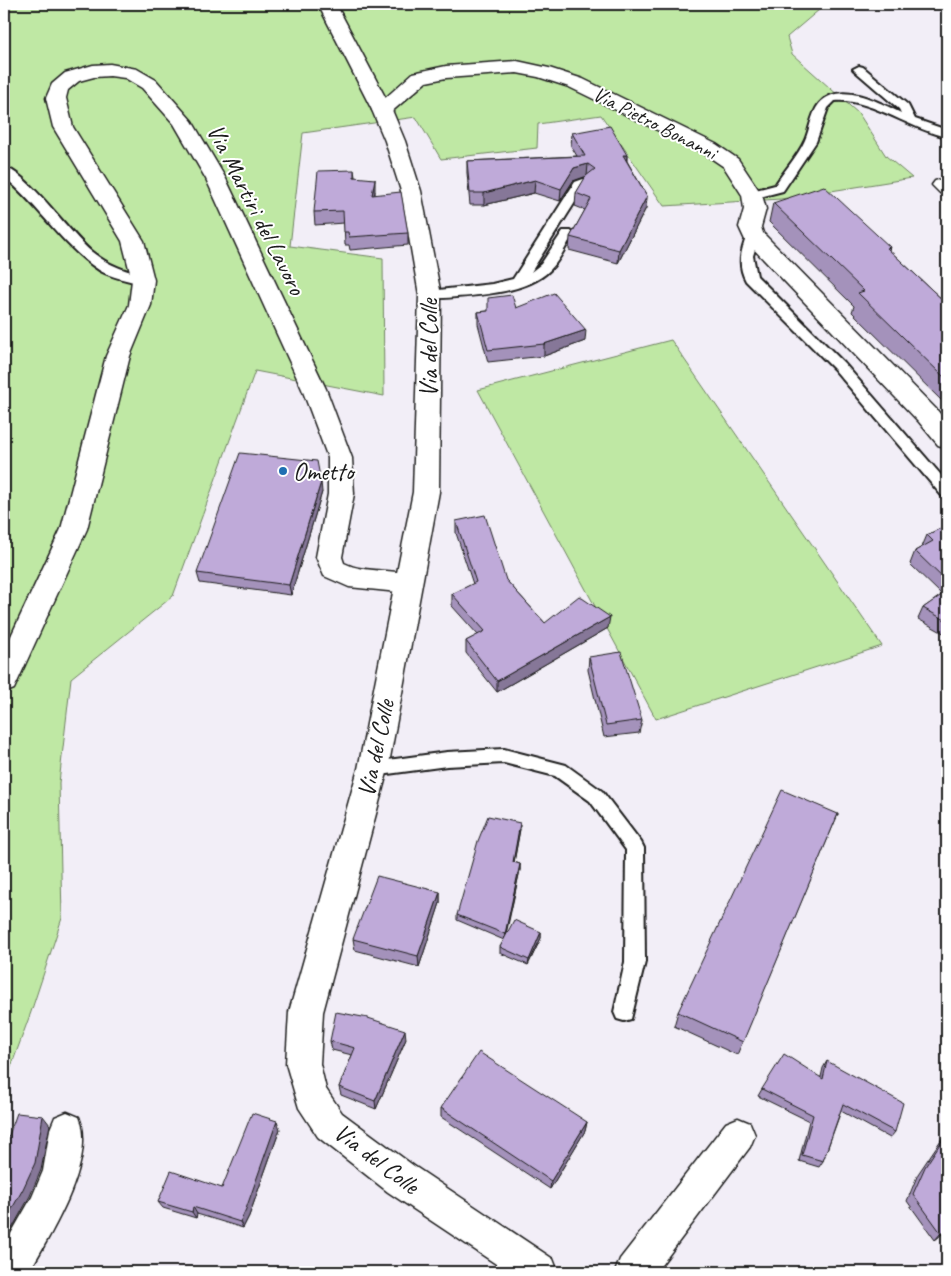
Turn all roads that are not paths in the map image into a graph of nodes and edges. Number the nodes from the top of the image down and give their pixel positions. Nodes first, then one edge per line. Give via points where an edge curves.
1 (327, 4) edge
2 (859, 69) dead end
3 (382, 110) junction
4 (911, 122) junction
5 (947, 134) edge
6 (4, 170) edge
7 (586, 182) edge
8 (752, 195) junction
9 (567, 234) dead end
10 (754, 235) junction
11 (142, 280) junction
12 (518, 282) junction
13 (430, 295) junction
14 (947, 439) edge
15 (947, 492) edge
16 (408, 583) junction
17 (4, 681) edge
18 (373, 769) junction
19 (624, 1012) dead end
20 (67, 1129) dead end
21 (738, 1135) dead end
22 (9, 1272) edge
23 (540, 1272) edge
24 (633, 1272) edge

1 - 3 street, Via del Colle
2 - 4 lane via 904,108
3 - 8 street, Via Pietro Bonanni via 420,77 446,72 517,68 542,72 576,83 709,148 731,164
3 - 13 street, Via del Colle via 411,191
4 - 5 lane
4 - 8 lane via 863,99 832,98 823,108 810,142 779,188
6 - 11 lane via 86,254 105,268
7 - 12 lane via 579,185
8 - 10 street via 755,209 750,227
9 - 12 lane via 546,267
10 - 14 street
10 - 15 lane via 746,256 751,278 839,366
11 - 16 street, Via Martiri del Lavoro via 133,241 63,127 56,98 59,88 72,77 92,71 130,73 149,84 182,121 220,188 314,389 340,458 341,494 329,557 334,569 349,578
11 - 17 street, Via Martiri del Lavoro via 140,305 118,356 74,530
12 - 13 lane
13 - 16 street, Via del Colle via 426,492
16 - 18 street, Via del Colle
18 - 19 lane via 447,759 504,756 560,770 596,796 635,848 635,962
18 - 23 street, Via del Colle via 306,1012 302,1064 311,1096 330,1125 401,1179
20 - 22 street via 60,1172 45,1210
21 - 24 street

